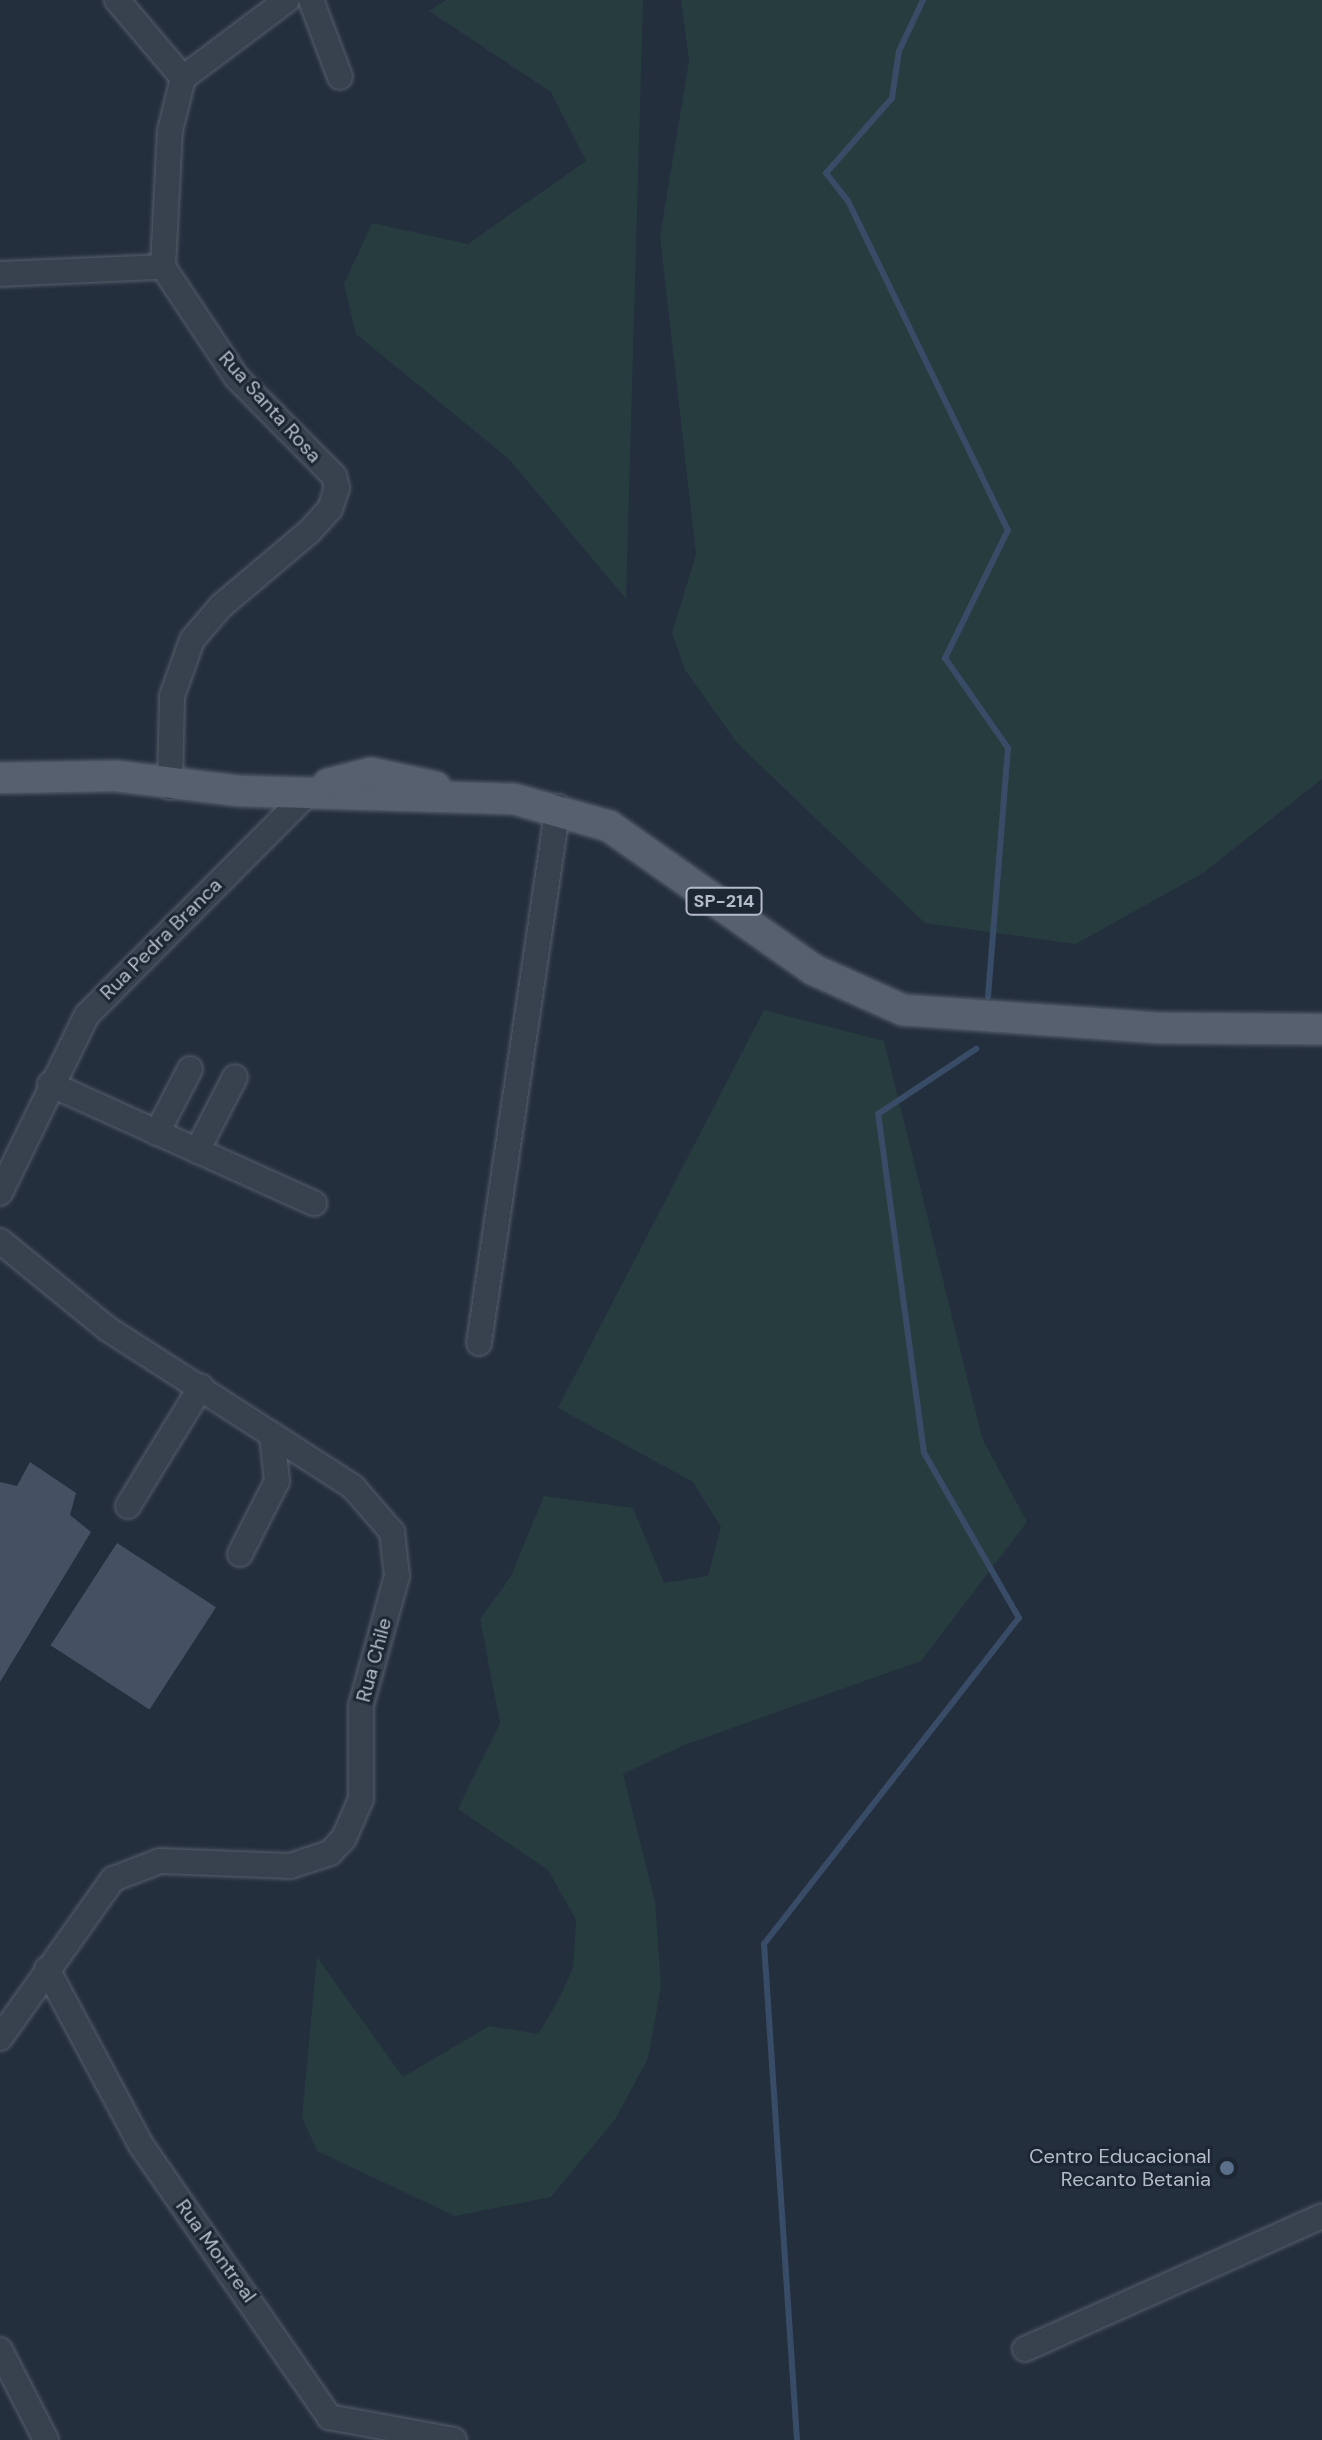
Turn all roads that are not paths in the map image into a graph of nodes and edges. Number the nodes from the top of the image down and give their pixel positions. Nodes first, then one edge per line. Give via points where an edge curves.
1 (117, 0) edge
2 (287, 0) edge
3 (311, 0) edge
4 (340, 77) dead end
5 (183, 78) junction
6 (163, 267) junction
7 (0, 274) edge
8 (0, 778) edge
9 (170, 787) junction
10 (308, 793) junction
11 (478, 797) junction
12 (558, 807) junction
13 (1322, 1029) edge
14 (190, 1069) dead end
15 (235, 1077) dead end
16 (50, 1084) junction
17 (157, 1133) junction
18 (197, 1151) junction
19 (0, 1193) edge
20 (314, 1203) dead end
21 (0, 1241) edge
22 (479, 1343) dead end
23 (201, 1387) junction
24 (272, 1434) junction
25 (128, 1506) dead end
26 (240, 1554) dead end
27 (47, 1969) junction
28 (0, 2038) edge
29 (1322, 2216) edge
30 (1025, 2349) dead end
31 (0, 2350) edge
32 (46, 2440) edge
33 (454, 2440) edge

1 - 5 street
2 - 5 street
3 - 4 street
5 - 6 street via 170,131
6 - 7 street
6 - 9 street, Rua Santa Rosa via 237,378 334,476 337,488 330,509 309,532 221,606 192,640 172,696
8 - 9 main road via 116,776
9 - 10 main road
10 - 11 main road via 370,814
10 - 11 main road via 371,773 402,774
10 - 16 street, Rua Pedra Branca via 107,990
11 - 12 main road, SP-214
12 - 13 main road, SP-214 via 649,851 814,970 903,1010 1159,1028
12 - 22 street
14 - 17 street
15 - 18 street
16 - 17 street
16 - 19 street, Rua Pedra Branca
17 - 18 street
18 - 20 street
21 - 23 street, Rua Chile via 53,1289
23 - 24 street, Rua Chile
23 - 25 street
24 - 26 street via 277,1481
24 - 27 street, Rua Chile via 374,1505 397,1552 397,1576 361,1706 354,1820 330,1853 313,1861 160,1861 113,1879
27 - 28 street, Rua Chile
27 - 33 street, Rua Montreal via 141,2145 329,2417
29 - 30 street
31 - 32 street

